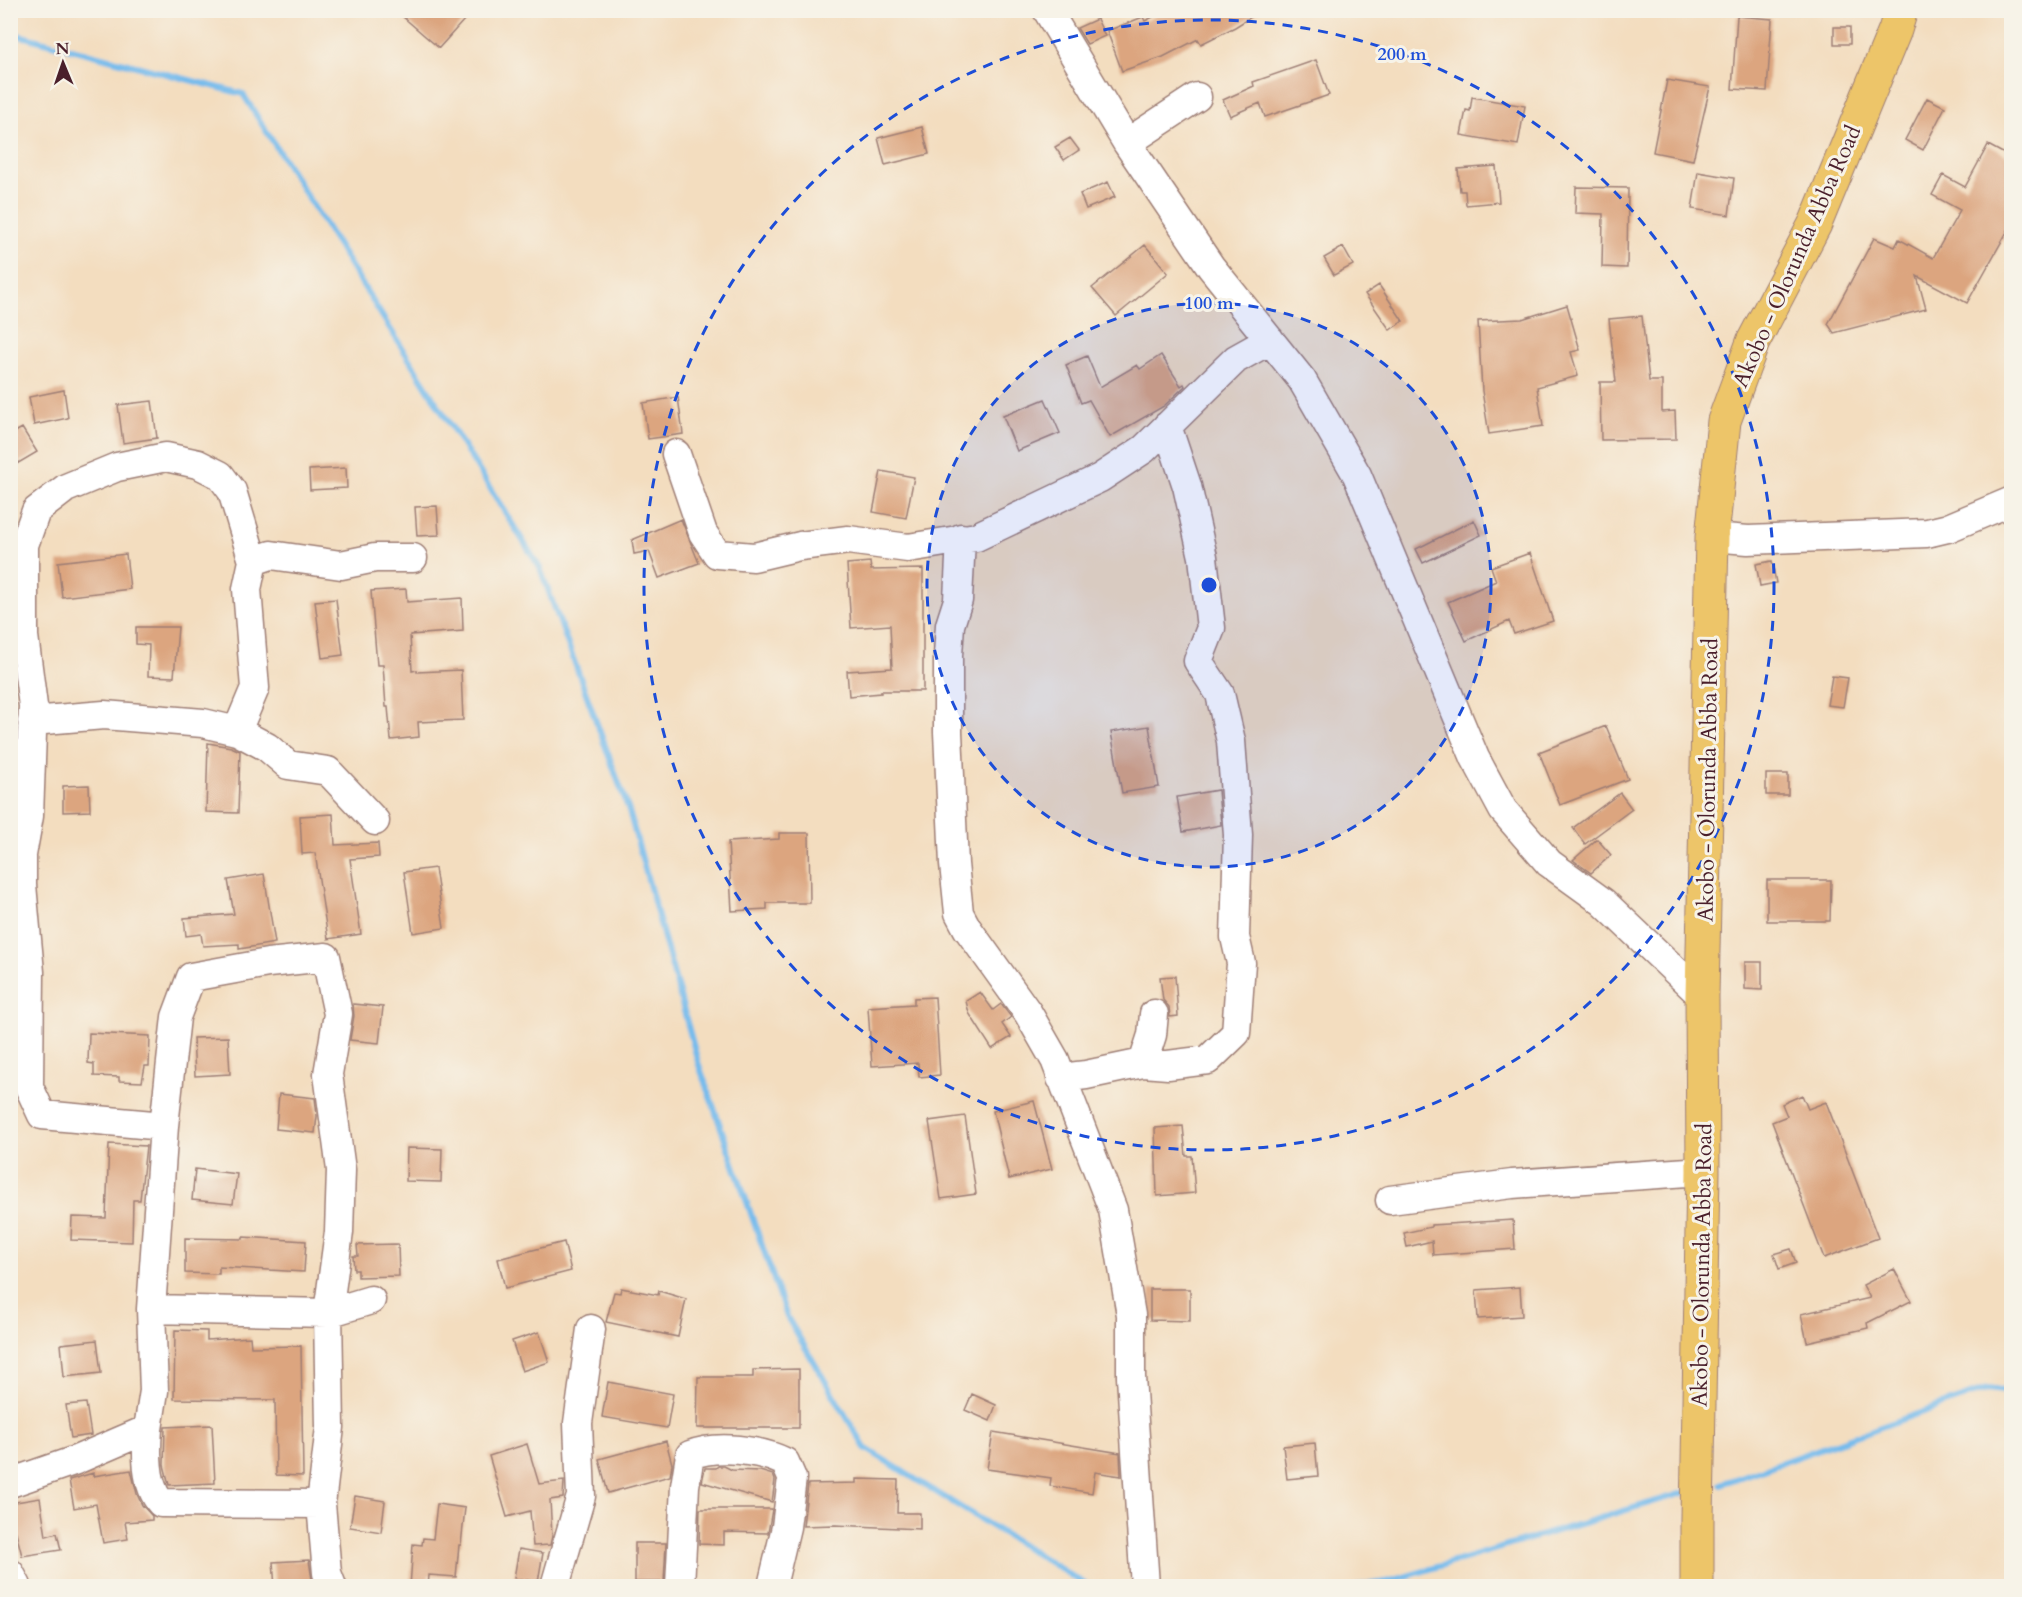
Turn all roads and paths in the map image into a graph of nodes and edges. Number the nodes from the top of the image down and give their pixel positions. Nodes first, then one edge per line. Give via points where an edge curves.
1 (1047, 10) edge
2 (1901, 10) edge
3 (1197, 97) dead end
4 (1127, 143) junction
5 (1270, 340) junction
6 (1167, 426) junction
7 (676, 454) dead end
8 (2012, 501) edge
9 (1712, 537) junction
10 (961, 538) junction
11 (17, 540) edge
12 (413, 558) dead end
13 (253, 561) junction
14 (25, 711) edge
15 (237, 731) junction
16 (375, 821) dead end
17 (16, 886) edge
18 (1702, 996) junction
19 (1154, 1014) dead end
20 (1143, 1063) junction
21 (1061, 1078) junction
22 (164, 1126) junction
23 (1703, 1170) junction
24 (1390, 1200) dead end
25 (371, 1300) dead end
26 (151, 1309) junction
27 (328, 1313) junction
28 (591, 1329) dead end
29 (148, 1429) junction
30 (10, 1483) edge
31 (321, 1504) junction
32 (10, 1574) edge
33 (17, 1587) edge
34 (332, 1587) edge
35 (555, 1587) edge
36 (680, 1587) edge
37 (772, 1587) edge
38 (1145, 1587) edge
39 (1697, 1587) edge

1 - 4 street
2 - 9 main road, Akobo - Olorunda Abba Road via 1815,224 1753,342 1724,421
3 - 4 street
4 - 5 street via 1211,267
5 - 6 street via 1236,359
5 - 18 street via 1302,380 1357,475 1475,758 1503,810 1549,863 1603,902
6 - 10 street via 1144,449 1100,478 976,537
6 - 20 street via 1187,486 1203,557 1211,628 1198,661 1220,694 1231,741 1238,835 1234,937 1241,963 1236,1033 1208,1060 1168,1065
7 - 10 street via 703,533 717,555 754,557 848,540 908,548
8 - 9 street via 1927,533 1748,540
9 - 18 main road, Akobo - Olorunda Abba Road
10 - 21 street via 958,600 950,625 948,655 953,852 959,913 1028,1013
11 - 13 street via 36,512 66,488 117,467 166,457 198,464 220,475 232,491
11 - 14 street
12 - 13 street via 375,558 341,566 271,555
13 - 15 street via 247,589 255,688
14 - 15 street via 202,723
14 - 17 street via 29,816
15 - 16 street via 267,747 288,765 328,771
17 - 22 street via 30,972 29,1086 42,1115
18 - 23 main road, Akobo - Olorunda Abba Road
19 - 20 street
20 - 21 street
21 - 38 street via 1113,1210 1122,1255 1131,1315 1131,1377
22 - 26 street
22 - 27 street via 176,1017 191,977 326,957 338,1014 328,1074 341,1170 339,1232
23 - 24 street via 1512,1184
23 - 39 main road, Akobo - Olorunda Abba Road
25 - 27 street
26 - 27 street
26 - 29 street via 154,1391
27 - 31 street via 330,1427
28 - 35 street via 578,1423 581,1496
29 - 30 street
29 - 31 street via 146,1452 153,1495 160,1503
31 - 34 street
32 - 33 street
36 - 37 street via 690,1455 699,1451 737,1450 769,1454 785,1462 792,1479

